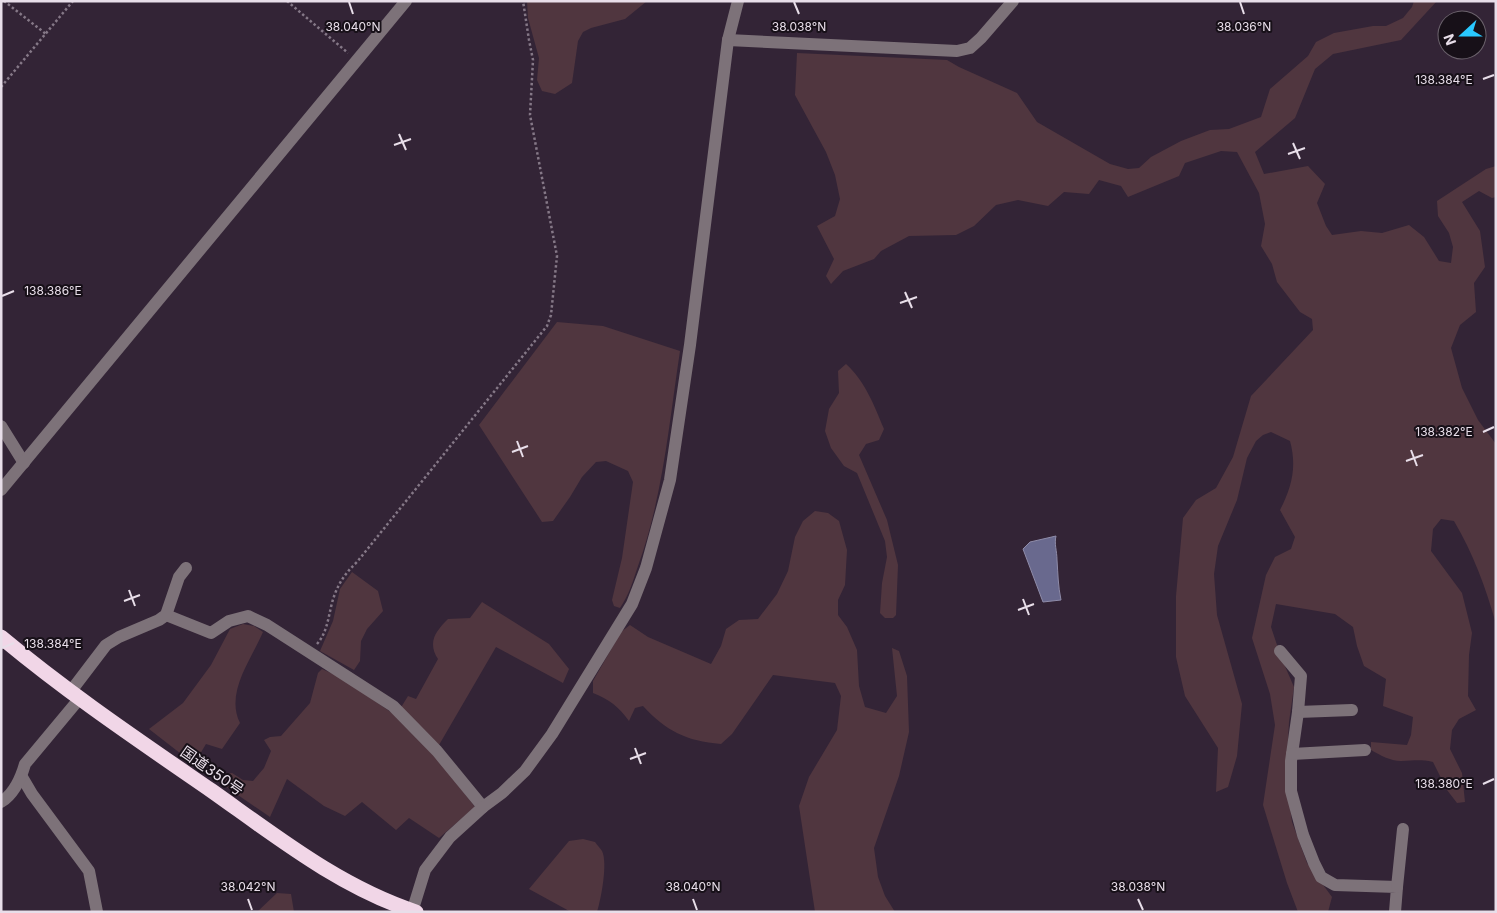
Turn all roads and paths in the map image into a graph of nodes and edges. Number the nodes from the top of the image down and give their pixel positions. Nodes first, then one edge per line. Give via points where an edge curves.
1 (4, 1) edge
2 (73, 1) edge
3 (287, 1) edge
4 (406, 1) edge
5 (523, 1) edge
6 (738, 1) edge
7 (1013, 1) edge
8 (46, 34) junction
9 (728, 40) junction
10 (357, 60) junction
11 (1, 87) edge
12 (1, 426) edge
13 (24, 463) junction
14 (1, 490) edge
15 (186, 568) dead end
16 (166, 615) junction
17 (1, 638) edge
18 (1280, 651) dead end
19 (309, 652) junction
20 (76, 695) junction
21 (1352, 710) dead end
22 (1298, 712) junction
23 (1365, 750) dead end
24 (1292, 754) junction
25 (22, 777) junction
26 (1, 802) edge
27 (483, 807) junction
28 (1403, 829) dead end
29 (1397, 887) junction
30 (413, 911) edge
31 (97, 912) edge
32 (1395, 912) edge

1 - 8 path
2 - 8 path
3 - 10 path
4 - 10 street
5 - 19 path via 533,60 530,115 557,256 551,315 547,326 347,571 337,587 320,641
6 - 9 street
7 - 9 street via 982,38 970,48 957,52
8 - 11 path
9 - 27 street via 670,480 646,568 632,604 552,734 525,771
10 - 13 street
12 - 13 street
13 - 14 street
15 - 16 street via 179,577
16 - 19 street via 211,633 229,621 248,616
16 - 20 street via 106,645
17 - 20 highway, 国道350号
18 - 22 street via 1301,676
19 - 27 street via 393,706 437,751
20 - 25 street via 25,764
20 - 30 highway, 国道350号 via 324,869 367,893
21 - 22 street
22 - 24 street
23 - 24 street
24 - 29 street via 1291,791 1303,835 1321,877 1335,885
25 - 26 street
25 - 31 street via 89,870
27 - 30 street via 450,838 425,870
28 - 29 street
29 - 32 street

